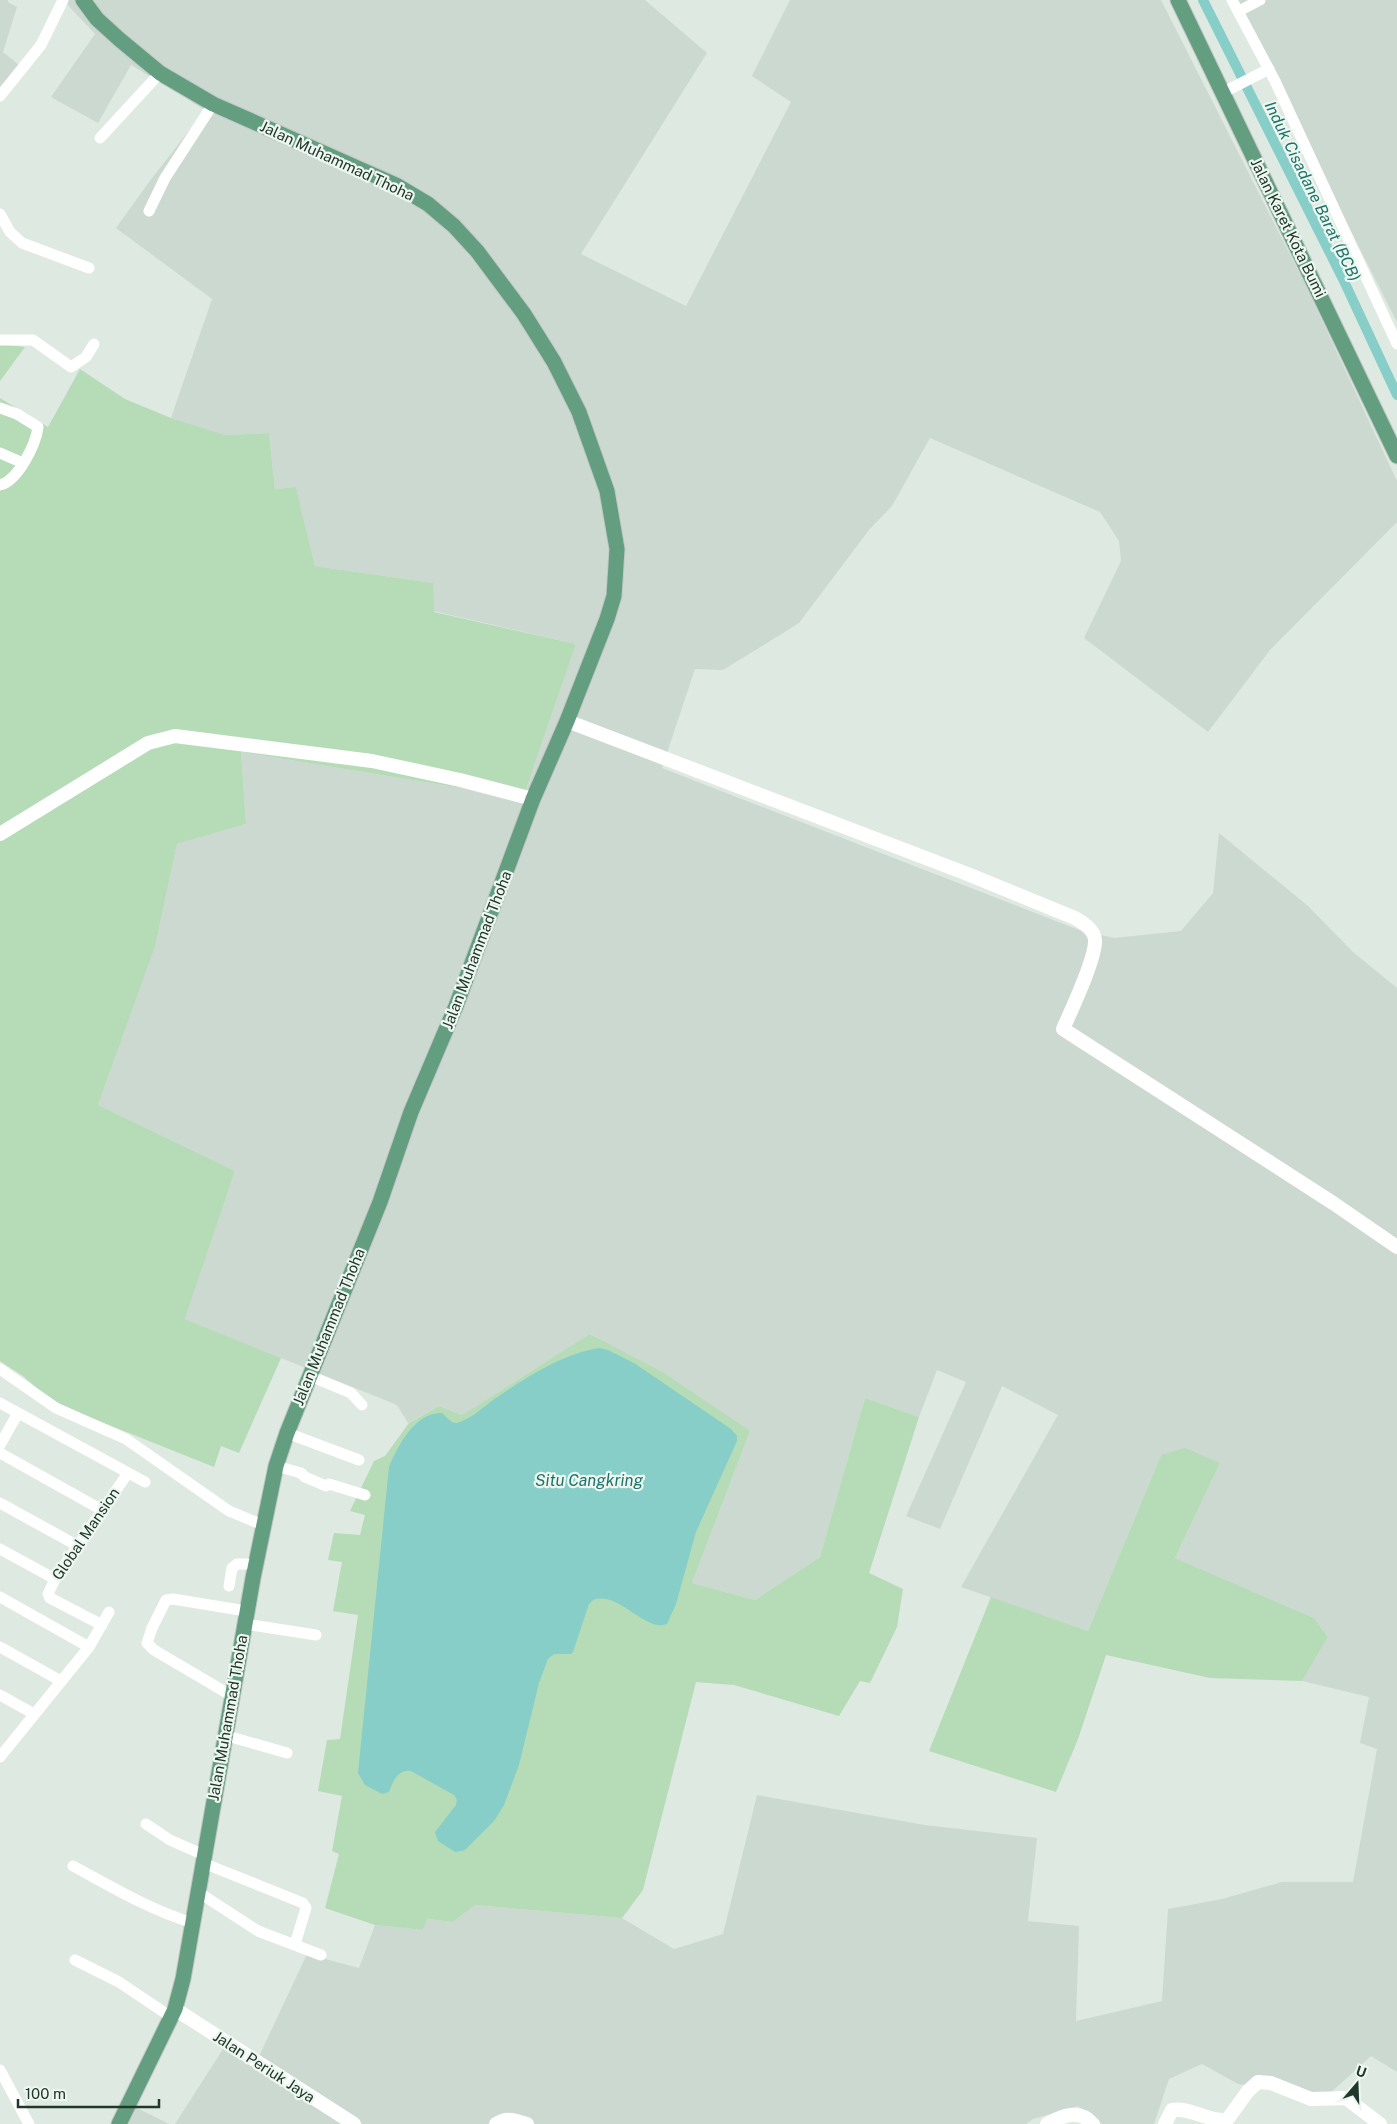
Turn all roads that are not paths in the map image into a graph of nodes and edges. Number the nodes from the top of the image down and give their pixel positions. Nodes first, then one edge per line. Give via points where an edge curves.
1 (63, 0) edge
2 (83, 0) edge
3 (1178, 0) edge
4 (1232, 0) edge
5 (1260, 0) edge
6 (1239, 11) junction
7 (1265, 71) junction
8 (160, 73) junction
9 (1226, 90) junction
10 (0, 96) edge
11 (213, 104) junction
12 (100, 138) dead end
13 (149, 211) dead end
14 (0, 214) edge
15 (89, 268) dead end
16 (0, 340) edge
17 (94, 344) dead end
18 (1397, 344) edge
19 (0, 408) edge
20 (0, 453) edge
21 (1397, 456) edge
22 (23, 464) junction
23 (0, 485) edge
24 (567, 721) junction
25 (533, 799) junction
26 (0, 834) edge
27 (1397, 1247) edge
28 (0, 1369) edge
29 (310, 1376) junction
30 (0, 1403) edge
31 (362, 1404) dead end
32 (18, 1413) junction
33 (287, 1433) junction
34 (0, 1445) edge
35 (0, 1453) edge
36 (359, 1460) dead end
37 (276, 1466) junction
38 (128, 1473) junction
39 (145, 1482) dead end
40 (365, 1495) dead end
41 (0, 1503) edge
42 (102, 1510) junction
43 (263, 1525) junction
44 (78, 1546) junction
45 (0, 1549) edge
46 (255, 1564) junction
47 (55, 1579) junction
48 (229, 1586) dead end
49 (0, 1597) edge
50 (109, 1612) dead end
51 (245, 1617) junction
52 (102, 1626) junction
53 (316, 1636) dead end
54 (89, 1646) junction
55 (0, 1647) edge
56 (61, 1681) junction
57 (0, 1695) edge
58 (232, 1696) junction
59 (34, 1714) junction
60 (224, 1735) junction
61 (4, 1744) edge
62 (287, 1753) dead end
63 (0, 1757) edge
64 (146, 1824) dead end
65 (204, 1859) junction
66 (73, 1866) dead end
67 (198, 1892) junction
68 (193, 1923) junction
69 (295, 1944) junction
70 (321, 1955) dead end
71 (76, 1960) dead end
72 (173, 2013) junction
73 (0, 2070) edge
74 (29, 2124) edge
75 (119, 2124) edge
76 (354, 2124) edge
77 (496, 2124) edge
78 (527, 2124) edge
79 (1048, 2124) edge
80 (1093, 2124) edge
81 (1165, 2124) edge
82 (1380, 2124) edge

1 - 10 street via 41,45
2 - 8 main road, Jalan Muhammad Thoha via 119,40
3 - 9 main road, Jalan Karet Kota Bumi
4 - 6 street
5 - 6 street
6 - 7 street
7 - 9 street
7 - 18 street
8 - 11 main road, Jalan Muhammad Thoha
8 - 12 street
9 - 21 main road, Jalan Karet Kota Bumi
11 - 13 street via 165,178
11 - 24 main road, Jalan Muhammad Thoha via 396,185 428,204 477,251 524,314 554,362 579,412 607,491 617,549 614,596
14 - 15 street via 10,232 22,243
16 - 17 street via 33,340 71,367 86,357
19 - 22 street via 38,427
20 - 22 street
22 - 23 street via 12,479
24 - 25 main road, Jalan Muhammad Thoha
24 - 27 street via 965,873 1088,926 1095,939 1094,948 1063,1029
25 - 26 street via 372,761 175,736 148,743
25 - 29 main road, Jalan Muhammad Thoha via 456,1006 411,1112 380,1202
28 - 43 street via 56,1408 126,1439 229,1511
29 - 31 street via 351,1392
29 - 33 main road, Jalan Muhammad Thoha
30 - 32 street, Global Mansion
32 - 34 street
32 - 38 street, Global Mansion
33 - 36 street
33 - 37 main road, Jalan Muhammad Thoha
35 - 42 street
37 - 40 street via 326,1486 329,1484
37 - 43 main road, Jalan Muhammad Thoha
38 - 39 street, Global Mansion
38 - 42 street, Global Mansion
41 - 44 street
42 - 44 street, Global Mansion
43 - 46 main road, Jalan Muhammad Thoha
44 - 47 street, Global Mansion
45 - 47 street
46 - 48 street via 238,1564 232,1568
46 - 51 main road, Jalan Muhammad Thoha
47 - 52 street, Global Mansion via 48,1596
49 - 54 street
50 - 52 street
51 - 53 street
51 - 58 main road, Jalan Muhammad Thoha
51 - 58 street via 172,1599 164,1603 147,1643
52 - 54 street
54 - 56 street
55 - 56 street
56 - 59 street
57 - 59 street
58 - 60 main road, Jalan Muhammad Thoha
59 - 61 street
60 - 62 street
60 - 65 main road, Jalan Muhammad Thoha
61 - 63 street
64 - 65 street
65 - 67 main road, Jalan Muhammad Thoha
65 - 69 street via 303,1903 306,1908
66 - 68 street via 168,1916
67 - 68 main road, Jalan Muhammad Thoha
67 - 69 street via 258,1931
68 - 72 main road, Jalan Muhammad Thoha
69 - 70 street
71 - 72 street
72 - 75 main road, Jalan Muhammad Thoha
72 - 76 street, Jalan Periuk Jaya
73 - 74 street
77 - 78 street via 510,2119
79 - 80 street via 1072,2114
81 - 82 street via 1172,2110 1180,2109 1218,2121 1227,2120 1258,2082 1311,2099 1346,2098

